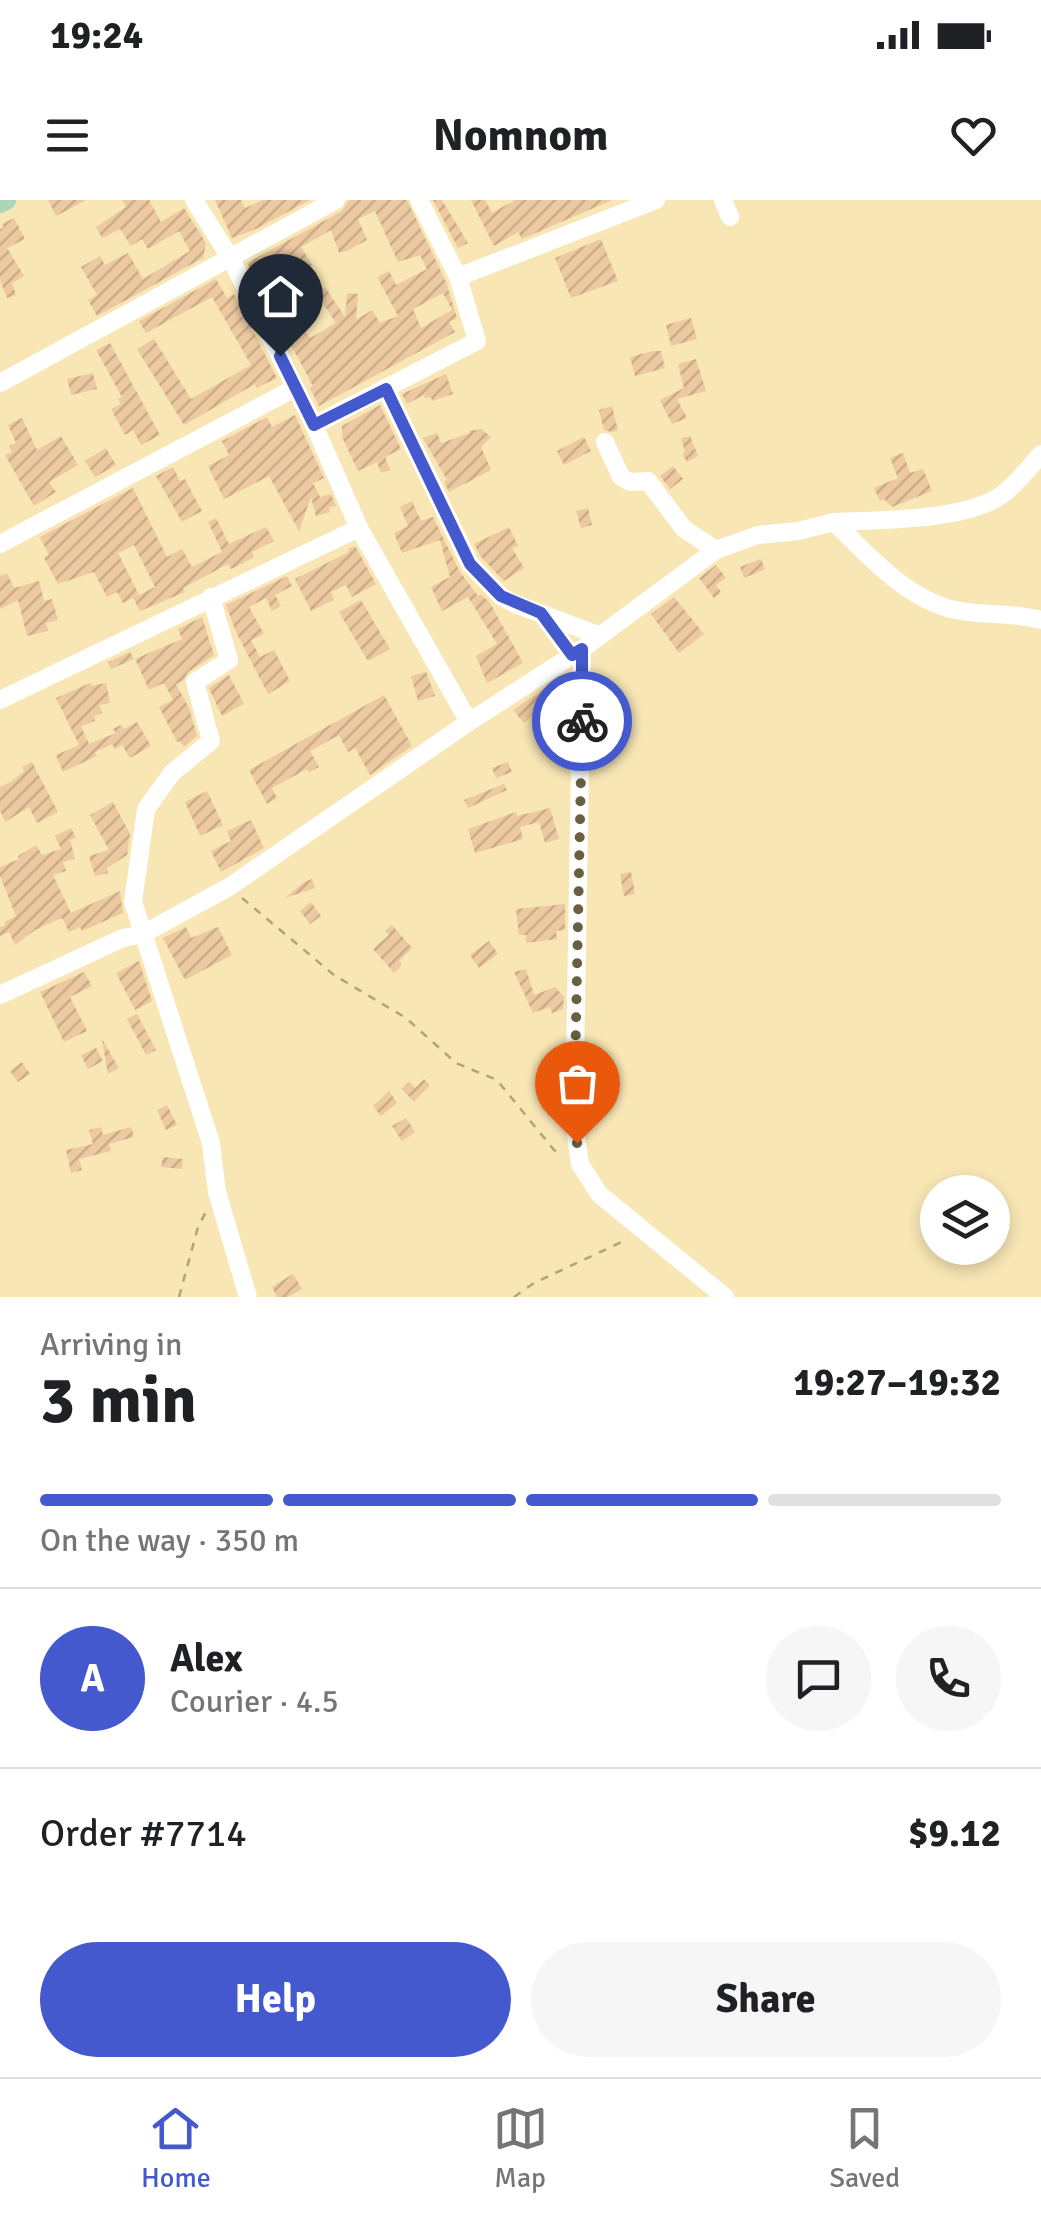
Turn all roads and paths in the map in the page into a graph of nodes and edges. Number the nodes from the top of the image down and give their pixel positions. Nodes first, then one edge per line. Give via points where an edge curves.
1 (194, 200) edge
2 (336, 200) edge
3 (418, 200) edge
4 (656, 200) edge
5 (231, 259) junction
6 (458, 277) junction
7 (0, 383) edge
8 (296, 388) junction
9 (386, 389) junction
10 (314, 425) junction
11 (605, 442) dead end
12 (1041, 454) edge
13 (834, 522) junction
14 (358, 528) junction
15 (0, 544) edge
16 (716, 550) junction
17 (211, 598) junction
18 (541, 613) junction
19 (1041, 620) edge
20 (600, 636) junction
21 (577, 652) junction
22 (0, 700) edge
23 (468, 722) junction
24 (230, 887) junction
25 (142, 934) junction
26 (0, 996) edge
27 (580, 1164) junction
28 (217, 1192) junction
29 (643, 1232) junction
30 (179, 1297) edge
31 (248, 1297) edge
32 (514, 1297) edge
33 (725, 1297) edge

1 - 5 street
2 - 5 street
3 - 6 street
4 - 6 street
5 - 7 street
5 - 8 street
6 - 9 street via 477,341
8 - 10 street
8 - 15 street
9 - 10 street
9 - 18 street via 470,564 501,596
10 - 14 street
11 - 16 street via 621,477 648,481 684,529
12 - 13 street via 1000,496 974,508
13 - 16 street
13 - 19 street via 909,590 954,610
14 - 17 street
14 - 23 street
16 - 20 street
17 - 22 street
17 - 25 street via 228,660 195,682 211,741 172,773 146,809 133,902
18 - 20 street
18 - 21 street
20 - 21 street
21 - 23 street
21 - 27 street via 581,852 574,1122
23 - 24 street
24 - 25 street
24 - 27 path via 334,975 406,1018 456,1064 497,1080 554,1150
25 - 26 street
25 - 28 street via 211,1143
27 - 29 street via 598,1194
28 - 30 path via 198,1227
28 - 31 street
29 - 32 path
29 - 33 street

